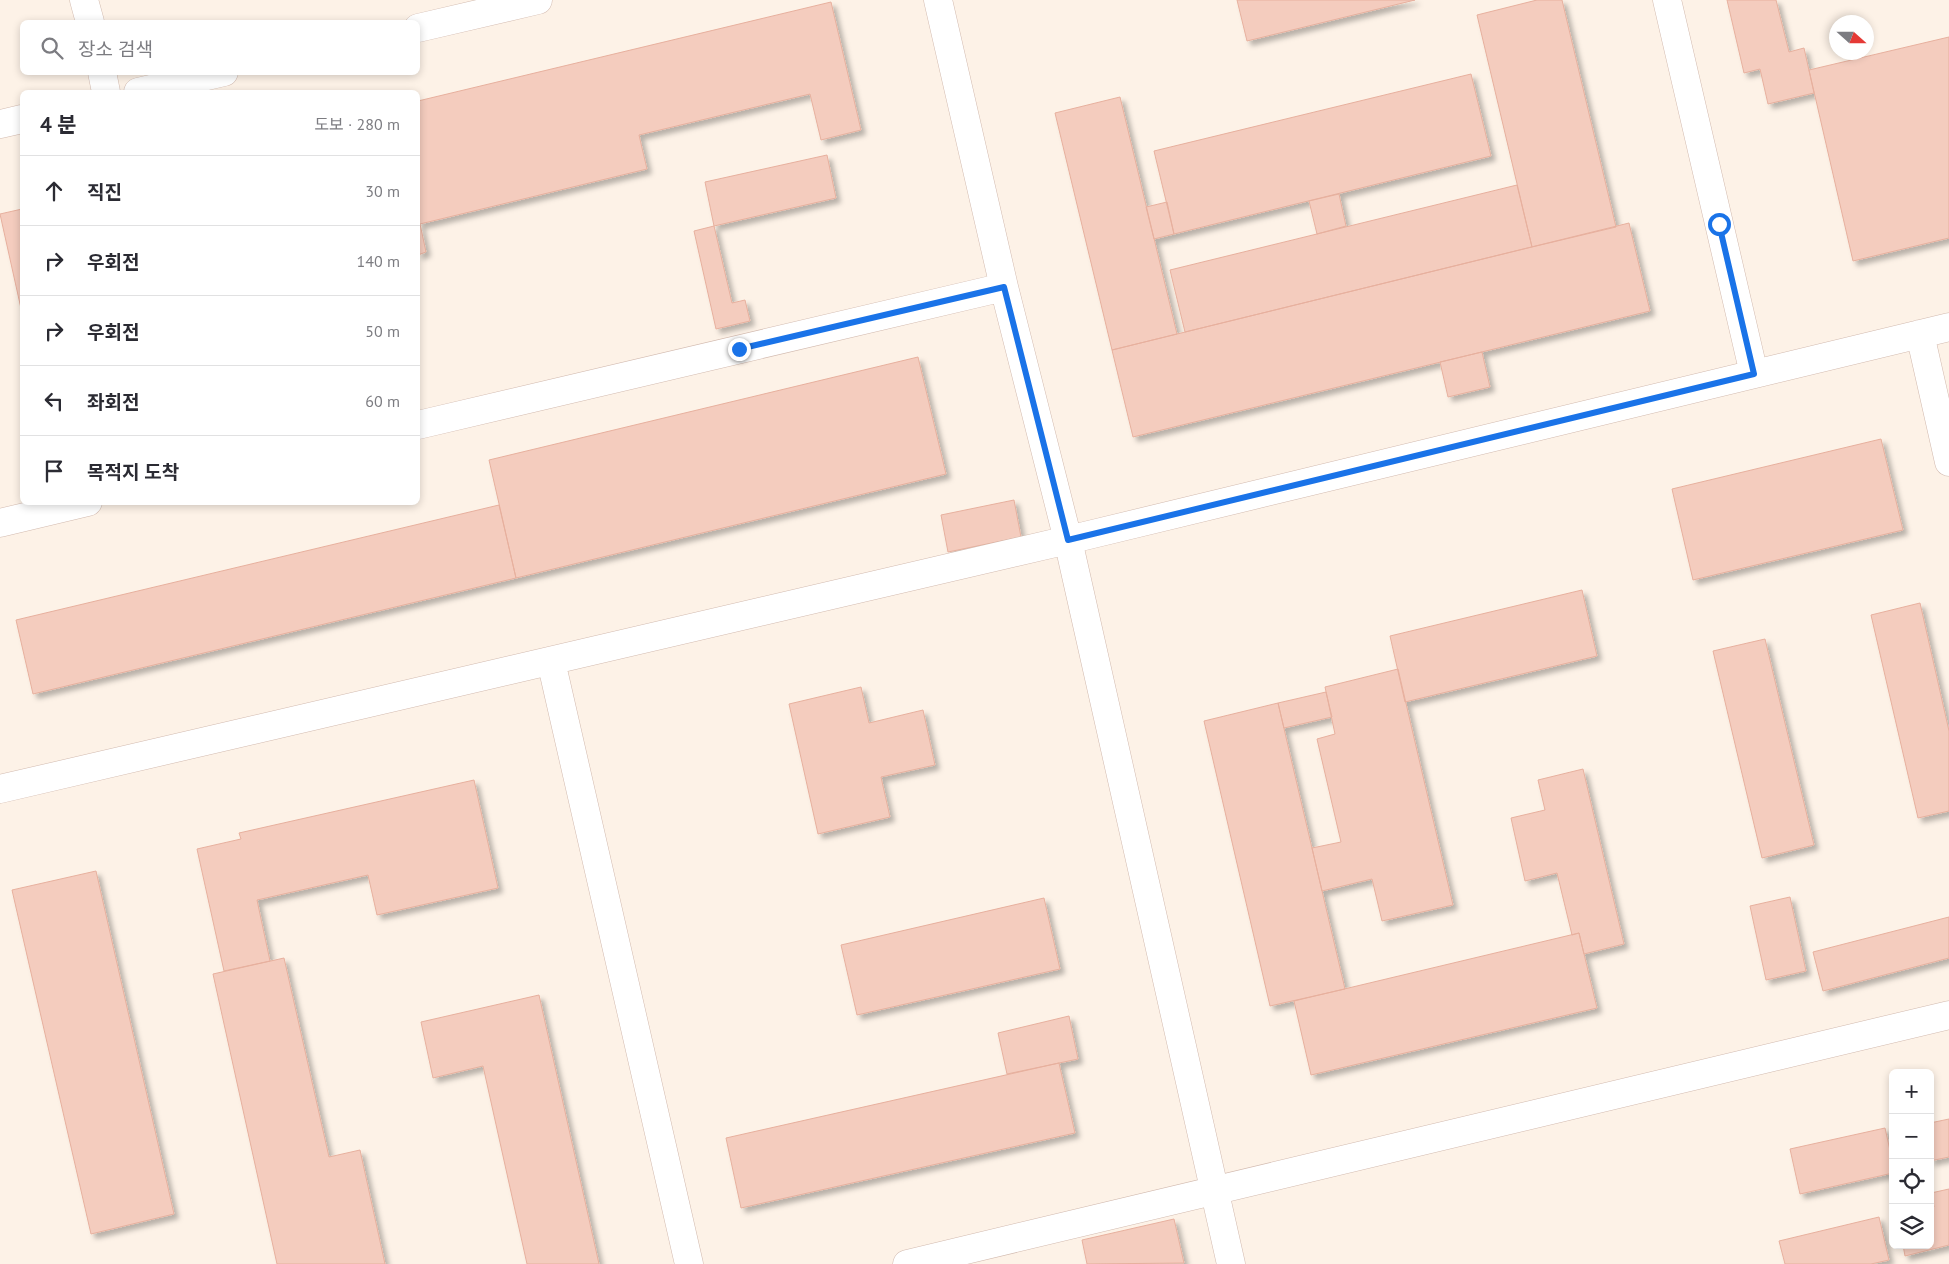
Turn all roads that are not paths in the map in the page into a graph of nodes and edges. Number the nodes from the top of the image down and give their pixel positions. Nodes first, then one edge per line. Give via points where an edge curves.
1 (84, 0) edge
2 (538, 0) edge
3 (938, 0) edge
4 (1667, 0) edge
5 (89, 20) edge
6 (420, 28) edge
7 (103, 75) edge
8 (211, 75) edge
9 (106, 90) edge
10 (147, 90) edge
11 (20, 119) edge
12 (0, 124) edge
13 (1004, 287) junction
14 (1949, 327) edge
15 (1920, 334) junction
16 (1754, 374) junction
17 (420, 425) edge
18 (1949, 462) edge
19 (75, 505) edge
20 (0, 523) edge
21 (1068, 540) junction
22 (551, 661) junction
23 (0, 789) edge
24 (1949, 1015) edge
25 (1214, 1189) junction
26 (690, 1264) edge
27 (907, 1264) edge
28 (1231, 1264) edge

1 - 5 street
2 - 6 street
3 - 13 street
4 - 16 street
7 - 9 street
8 - 10 street
11 - 12 street
13 - 17 street
13 - 21 street
14 - 15 street
15 - 16 street
15 - 18 street
16 - 21 street
19 - 20 street
21 - 22 street
21 - 25 street
22 - 23 street
22 - 26 street
24 - 25 street
25 - 27 street
25 - 28 street

